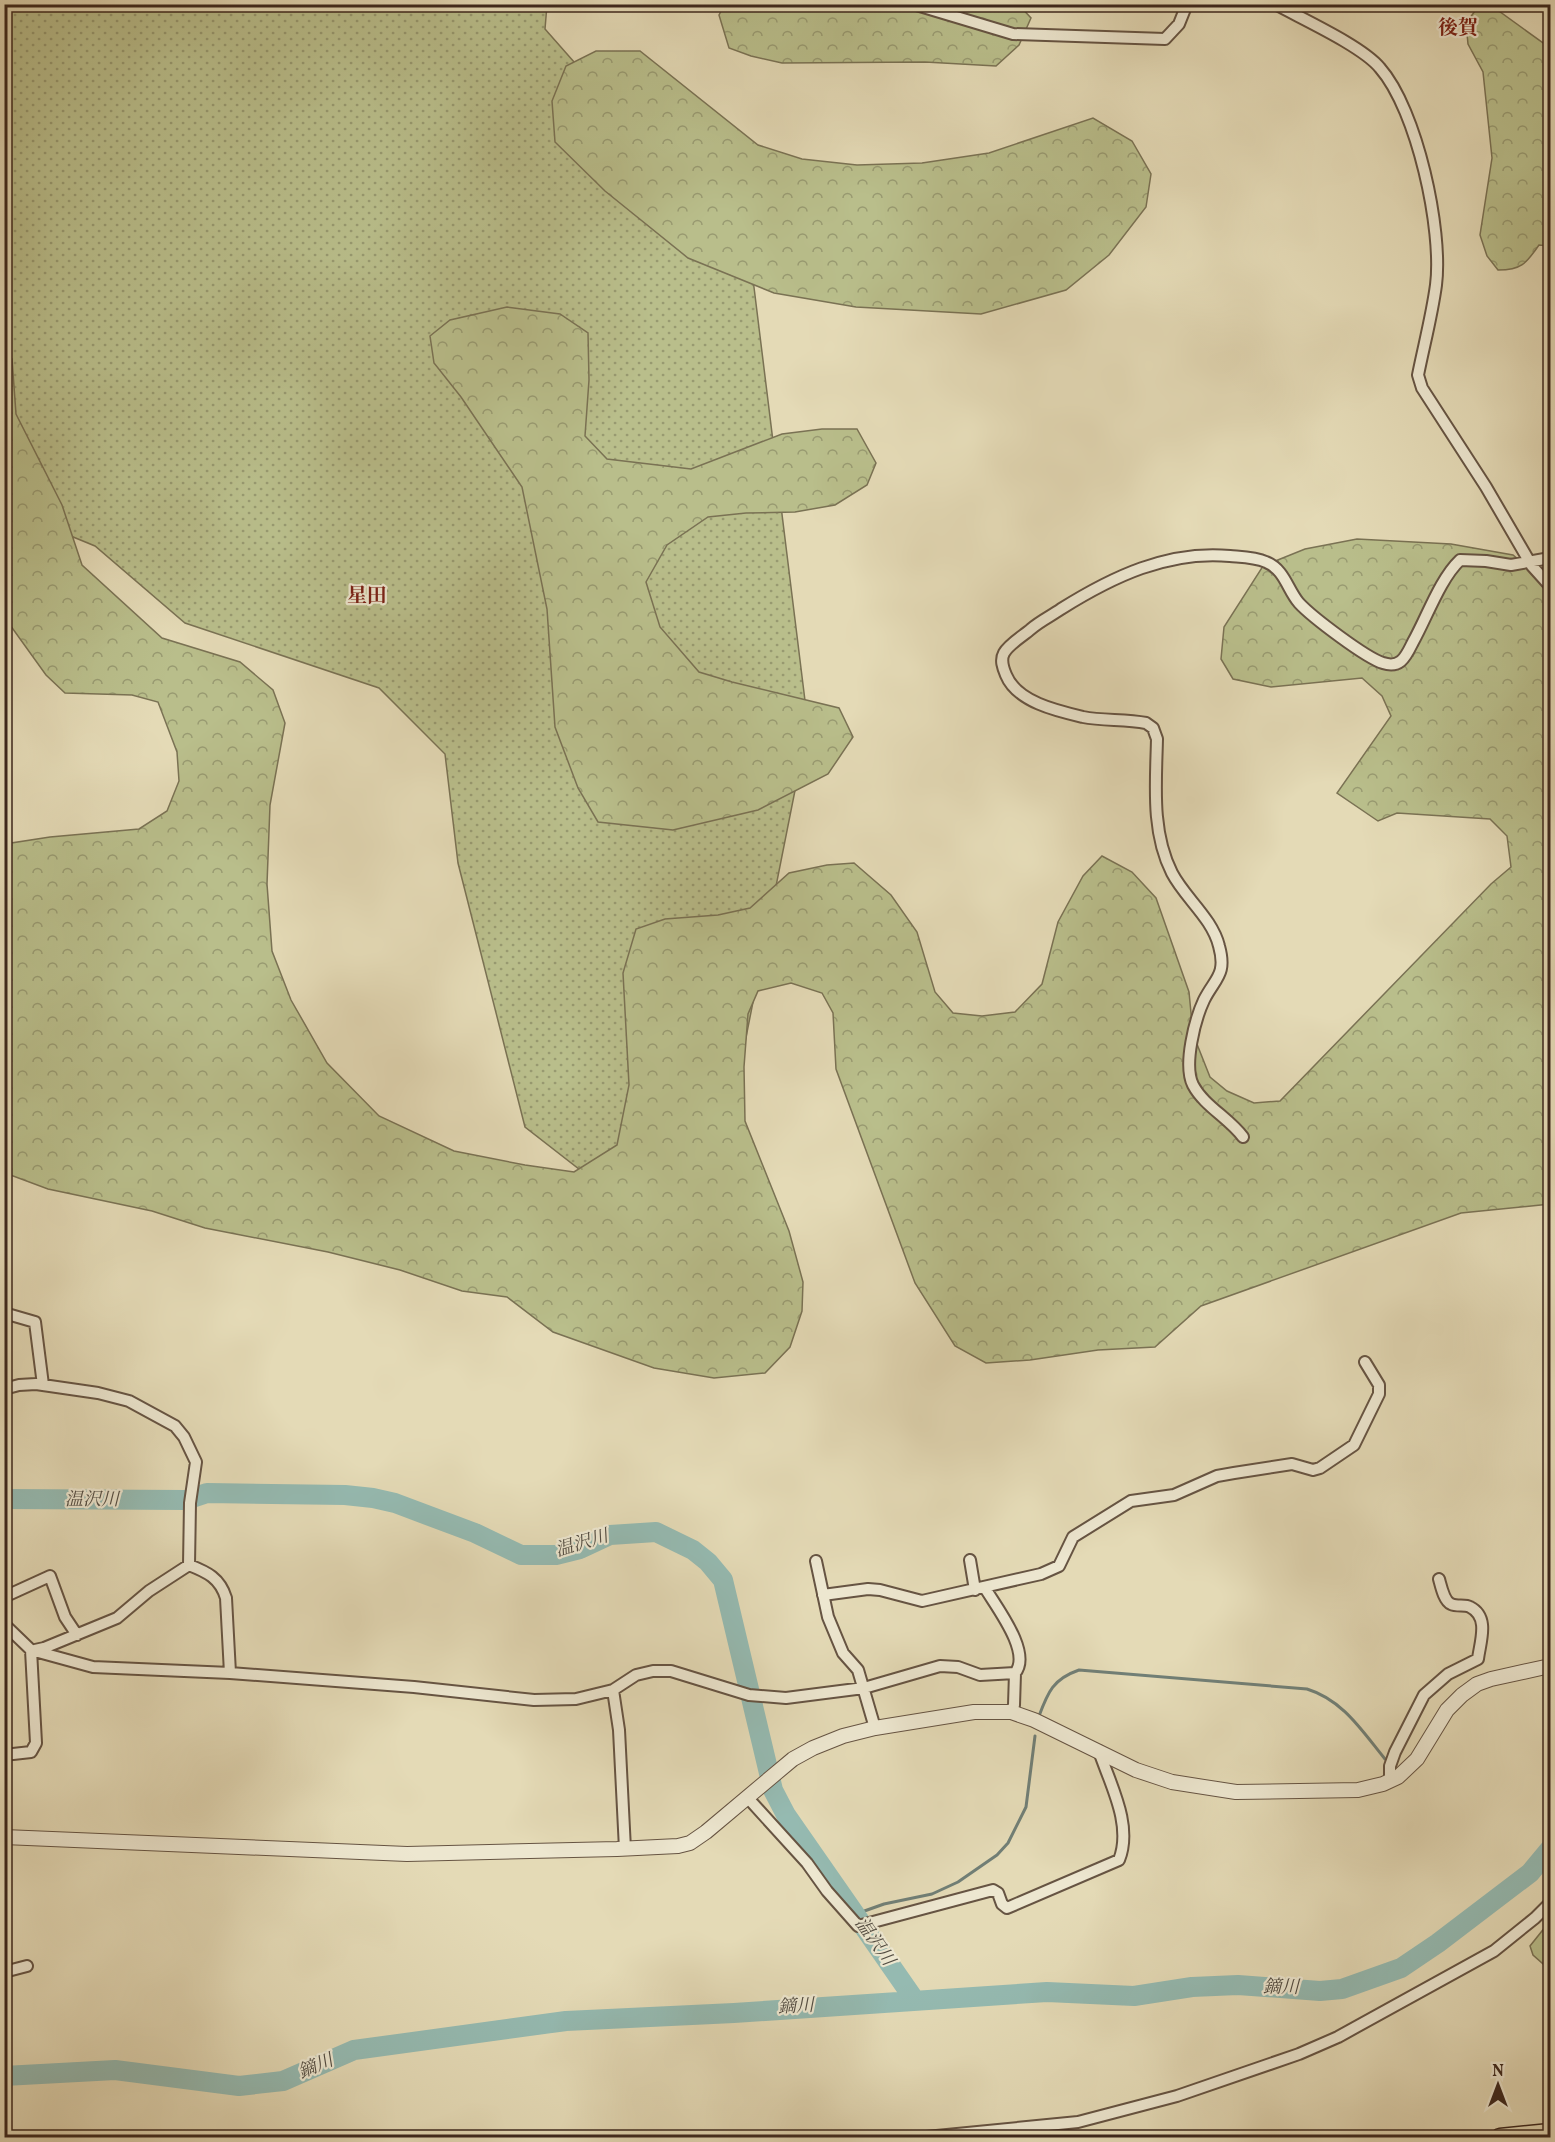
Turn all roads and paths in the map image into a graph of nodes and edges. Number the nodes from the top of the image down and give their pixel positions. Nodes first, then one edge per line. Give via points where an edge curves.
1 (912, 4) edge
2 (1187, 4) edge
3 (1275, 4) edge
4 (1551, 558) edge
5 (1528, 560) junction
6 (1551, 586) edge
7 (1243, 1137) dead end
8 (4, 1313) edge
9 (1365, 1362) dead end
10 (43, 1385) junction
11 (4, 1389) edge
12 (970, 1560) dead end
13 (816, 1561) dead end
14 (189, 1565) junction
15 (1439, 1579) dead end
16 (980, 1589) junction
17 (824, 1595) junction
18 (4, 1597) edge
19 (4, 1624) edge
20 (77, 1635) junction
21 (32, 1650) junction
22 (1551, 1666) edge
23 (230, 1673) junction
24 (1015, 1673) junction
25 (864, 1688) junction
26 (613, 1690) junction
27 (1011, 1712) junction
28 (875, 1728) junction
29 (1099, 1751) junction
30 (4, 1755) edge
31 (1390, 1781) junction
32 (747, 1797) junction
33 (4, 1837) edge
34 (625, 1849) junction
35 (1551, 1903) edge
36 (27, 1966) dead end
37 (4, 1972) edge
38 (1551, 2133) edge
39 (916, 2138) edge
40 (1500, 2138) edge

1 - 2 street via 1013,34 1165,39 1179,24
3 - 5 street via 1375,63 1395,88 1425,175 1435,239 1436,284 1418,375 1422,388
4 - 5 street
5 - 6 street
5 - 7 street via 1511,565 1460,560 1443,583 1408,651 1393,664 1372,658 1313,616 1297,601 1277,568 1265,561 1216,554 1164,560 1128,572 1033,627 1004,652 1003,668 1008,680 1040,705 1083,717 1146,723 1153,728 1161,846 1172,873 1220,947 1220,973 1205,999 1194,1033 1190,1056 1192,1082 1200,1097
8 - 10 street via 36,1322
9 - 16 street via 1379,1385 1379,1394 1354,1445 1320,1468 1292,1464 1234,1473 1217,1476 1174,1495 1131,1501 1073,1536 1059,1566
10 - 11 street
10 - 14 street via 129,1401 175,1426 184,1437 196,1462 190,1503
12 - 16 street
13 - 17 street
14 - 20 street via 117,1618
14 - 23 street via 204,1570 223,1588
15 - 31 street via 1451,1604 1470,1606 1483,1623 1478,1659 1448,1674 1424,1695 1395,1752
16 - 17 street via 922,1601 868,1589
16 - 24 street via 1016,1641 1021,1657
17 - 25 street via 828,1617 843,1653 858,1670
18 - 20 street via 50,1576 65,1617
19 - 21 street
20 - 21 street
21 - 23 street via 93,1667
21 - 30 street via 36,1743 31,1752
22 - 31 street via 1491,1679 1473,1688 1448,1710 1417,1759
23 - 26 street via 534,1700 576,1699
24 - 25 street via 980,1675 940,1666
24 - 27 street
25 - 26 street via 786,1698 749,1695 671,1671 653,1671 636,1675
25 - 28 street
26 - 34 street
27 - 28 street via 974,1712
27 - 29 street
28 - 32 street via 813,1748 793,1759
29 - 31 street via 1136,1770 1172,1782 1236,1792 1358,1790
29 - 32 street via 1118,1805 1123,1850 1119,1860 1007,1908 993,1890 858,1926
32 - 34 street via 690,1842
33 - 34 street via 407,1854
35 - 39 street via 1494,1951 1338,2037 1299,2054 1177,2096 1078,2122
36 - 37 street
38 - 40 highway

